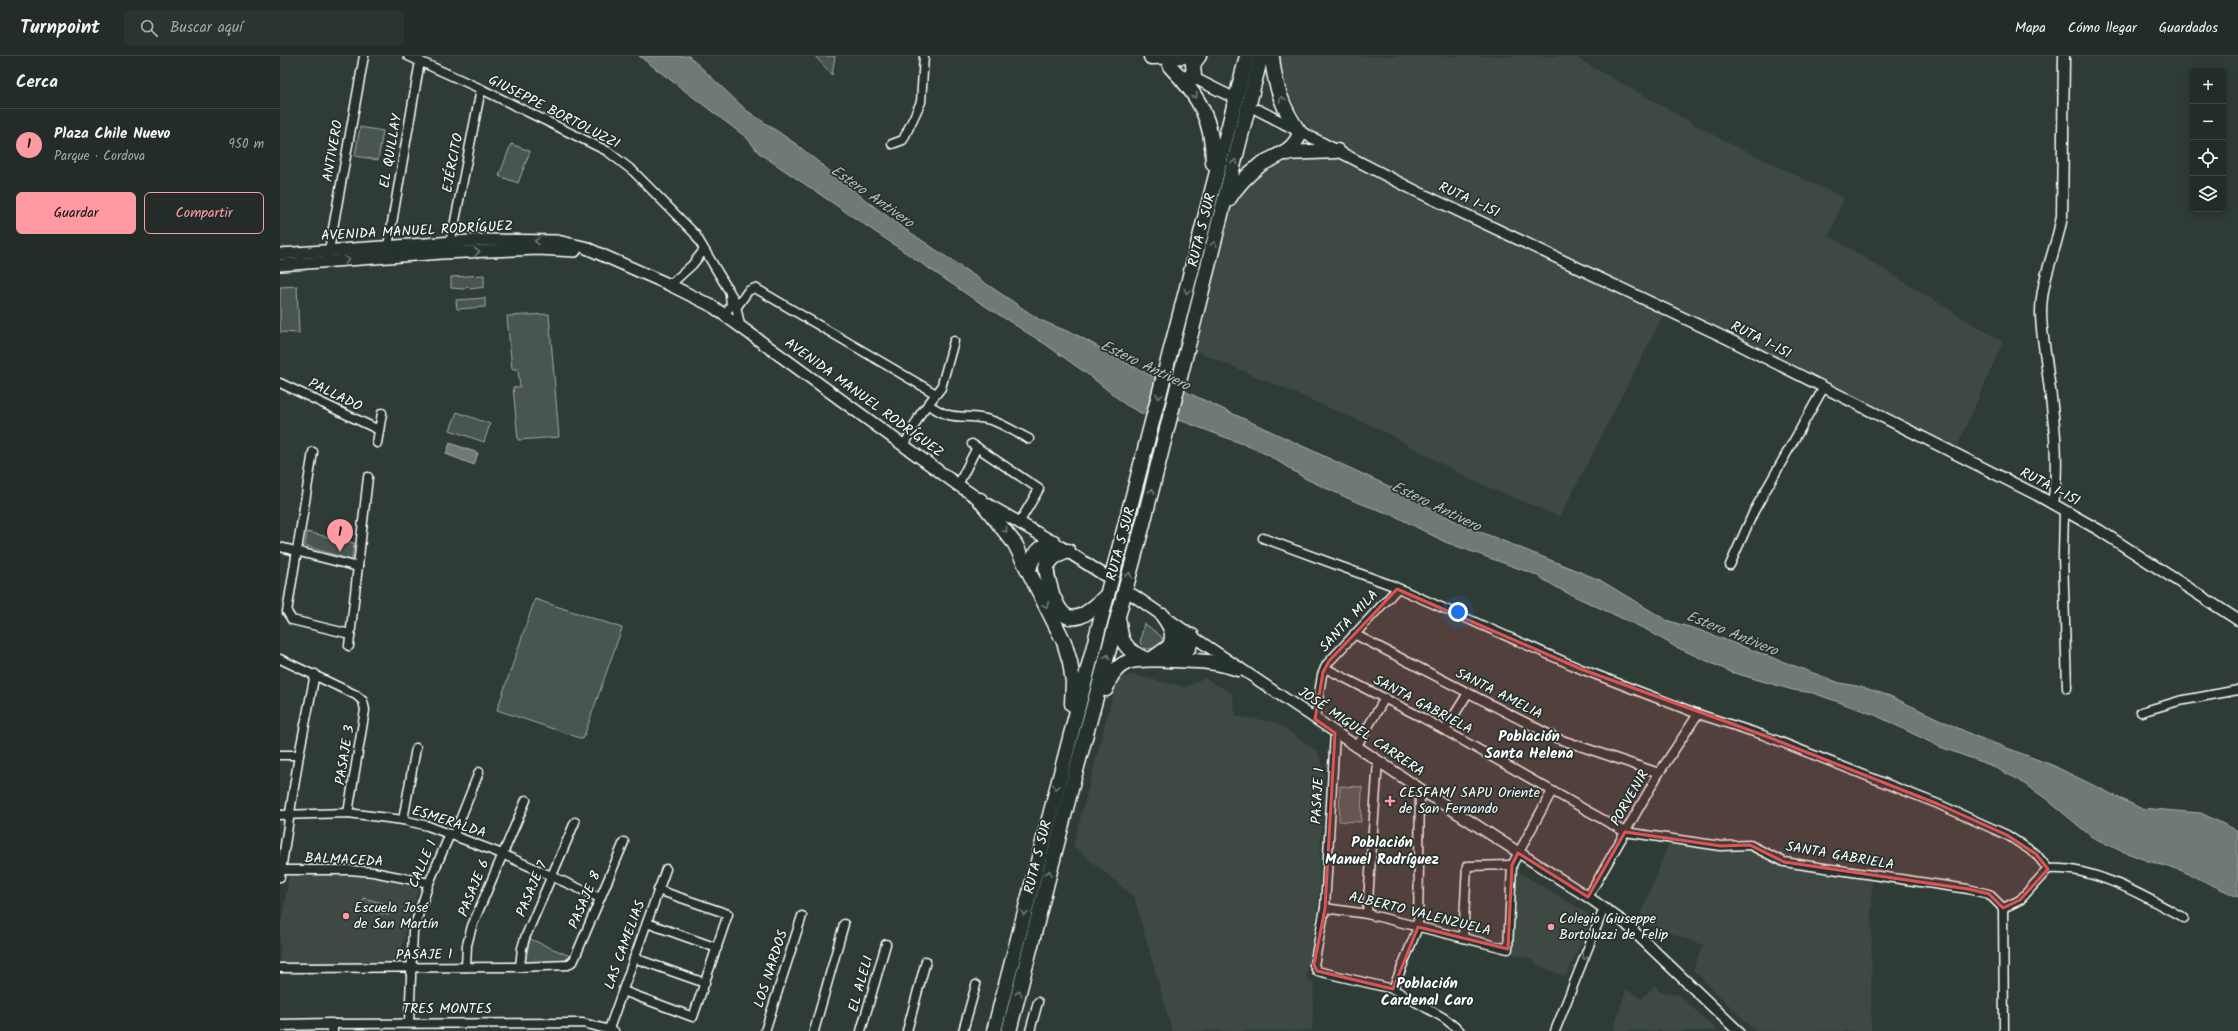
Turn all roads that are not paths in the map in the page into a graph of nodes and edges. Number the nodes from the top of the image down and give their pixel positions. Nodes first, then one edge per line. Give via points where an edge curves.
1 (364, 56) edge
2 (408, 56) edge
3 (924, 56) edge
4 (1196, 56) edge
5 (1199, 56) edge
6 (1247, 56) edge
7 (1261, 56) edge
8 (1272, 56) edge
9 (2064, 56) edge
10 (1150, 57) edge
11 (420, 61) junction
12 (1170, 66) junction
13 (1194, 78) junction
14 (481, 88) junction
15 (1228, 95) dead end
16 (1258, 110) dead end
17 (1300, 133) junction
18 (892, 144) dead end
19 (1337, 150) junction
20 (1285, 153) junction
21 (1210, 199) junction
22 (1221, 213) junction
23 (450, 242) junction
24 (395, 249) junction
25 (704, 250) junction
26 (601, 255) junction
27 (327, 256) junction
28 (284, 259) edge
29 (670, 285) junction
30 (728, 291) junction
31 (736, 308) junction
32 (725, 315) junction
33 (740, 326) junction
34 (954, 341) dead end
35 (280, 383) edge
36 (1824, 387) junction
37 (936, 394) junction
38 (928, 404) junction
39 (382, 413) dead end
40 (379, 430) junction
41 (1029, 439) dead end
42 (377, 443) dead end
43 (904, 446) junction
44 (313, 452) dead end
45 (368, 476) dead end
46 (958, 485) junction
47 (980, 500) junction
48 (2053, 504) junction
49 (2064, 510) junction
50 (1019, 523) junction
51 (1263, 538) dead end
52 (1053, 542) junction
53 (280, 547) edge
54 (297, 551) junction
55 (1068, 551) junction
56 (1730, 565) dead end
57 (358, 567) junction
58 (1046, 568) junction
59 (1029, 570) junction
60 (1104, 575) dead end
61 (1396, 589) junction
62 (1107, 595) junction
63 (1133, 595) dead end
64 (1119, 613) junction
65 (1163, 616) junction
66 (2238, 620) edge
67 (350, 634) junction
68 (1354, 634) junction
69 (1192, 636) junction
70 (349, 646) dead end
71 (1169, 654) junction
72 (1148, 658) junction
73 (280, 659) edge
74 (1325, 668) junction
75 (1238, 669) junction
76 (315, 674) junction
77 (2067, 688) dead end
78 (2238, 690) edge
79 (1468, 693) junction
80 (1385, 698) junction
81 (2141, 712) dead end
82 (1698, 714) junction
83 (1315, 719) junction
84 (1445, 730) junction
85 (1335, 733) junction
86 (1356, 747) junction
87 (416, 748) dead end
88 (1066, 749) junction
89 (280, 755) edge
90 (299, 755) junction
91 (1378, 762) junction
92 (479, 772) dead end
93 (1659, 773) junction
94 (1071, 789) junction
95 (1420, 789) junction
96 (1552, 791) junction
97 (526, 800) dead end
98 (348, 814) junction
99 (280, 815) edge
100 (290, 815) junction
101 (403, 820) junction
102 (575, 822) dead end
103 (1625, 832) junction
104 (452, 834) junction
105 (624, 842) dead end
106 (1518, 853) junction
107 (502, 854) junction
108 (1512, 865) junction
109 (666, 869) dead end
110 (2048, 869) junction
111 (281, 874) edge
112 (551, 875) junction
113 (429, 883) junction
114 (658, 890) junction
115 (1588, 897) junction
116 (600, 898) junction
117 (1325, 908) junction
118 (1604, 908) junction
119 (2003, 908) junction
120 (1367, 914) junction
121 (802, 916) dead end
122 (2184, 918) dead end
123 (647, 923) junction
124 (844, 924) dead end
125 (1418, 927) junction
126 (1463, 938) junction
127 (886, 944) dead end
128 (717, 948) junction
129 (634, 958) junction
130 (926, 961) dead end
131 (568, 965) joint
132 (466, 967) junction
133 (520, 967) junction
134 (280, 968) edge
135 (410, 968) junction
136 (705, 983) junction
137 (976, 985) dead end
138 (1393, 988) junction
139 (622, 991) junction
140 (1038, 1002) dead end
141 (409, 1023) junction
142 (280, 1025) edge
143 (332, 1027) edge
144 (611, 1030) edge
145 (765, 1031) edge
146 (814, 1031) edge
147 (862, 1031) edge
148 (907, 1031) edge
149 (963, 1031) edge
150 (994, 1031) edge
151 (1009, 1031) edge
152 (1030, 1031) edge
153 (1460, 1031) edge
154 (1555, 1031) edge
155 (1738, 1031) edge
156 (2004, 1031) edge

1 - 27 street, ANTIVERO
2 - 11 street, GIUSEPPE BORTOLUZZI
3 - 18 street via 921,102 903,140
4 - 10 highway
5 - 13 highway via 1193,64
6 - 21 highway, RUTA 5 SUR
22 -> 7 highway, RUTA 5 SUR
17 -> 8 highway via 1288,115 1280,95
9 - 48 street via 2062,216 2058,237 2043,280 2041,302 2042,333 2053,409 2056,472
10 - 12 street
11 - 14 street, GIUSEPPE BORTOLUZZI
11 - 24 street, EL QUILLAY
12 - 13 street
12 -> 21 highway via 1197,98 1209,123 1213,153
13 - 15 street
14 - 23 street, EJÉRCITO
14 - 25 street, GIUSEPPE BORTOLUZZI via 619,159 680,217 695,234
16 - 17 street, RUTA I-151
17 - 19 street, RUTA I-151
17 - 20 highway via 1293,146
19 - 20 highway
19 - 36 street, RUTA I-151 via 1416,191 1700,325
20 - 22 highway via 1260,165 1245,178
21 -> 62 highway, RUTA 5 SUR
64 -> 22 highway, RUTA 5 SUR via 1192,336
23 - 24 main road, AVENIDA MANUEL RODRÍGUEZ
26 -> 23 main road, AVENIDA MANUEL RODRÍGUEZ via 580,246 557,241
24 -> 26 main road, AVENIDA MANUEL RODRÍGUEZ via 551,249
24 - 27 main road, AVENIDA MANUEL RODRÍGUEZ
25 - 29 street
25 - 30 street, GIUSEPPE BORTOLUZZI
26 - 29 main road, AVENIDA MANUEL RODRÍGUEZ
27 - 28 main road, AVENIDA MANUEL RODRÍGUEZ
29 - 32 main road, AVENIDA MANUEL RODRÍGUEZ
30 - 31 street, GIUSEPPE BORTOLUZZI via 735,301
30 - 32 street via 731,305
31 - 33 street, GIUSEPPE BORTOLUZZI
31 - 37 street via 748,291 755,288
32 - 33 main road, AVENIDA MANUEL RODRÍGUEZ
33 - 43 main road, AVENIDA MANUEL RODRÍGUEZ
34 - 37 street via 944,382
35 - 40 street, PALLADO
36 - 48 street, RUTA I-151
36 - 56 street via 1754,511
37 - 38 street
38 - 41 street via 948,416 991,420
38 - 43 street
39 - 40 street
40 - 42 street
43 - 46 main road, AVENIDA MANUEL RODRÍGUEZ
44 - 54 street
45 - 57 street
46 - 47 main road, AVENIDA MANUEL RODRÍGUEZ
46 - 50 street via 974,446 1039,489
47 - 50 main road, AVENIDA MANUEL RODRÍGUEZ
47 -> 59 highway via 1010,535
48 - 49 street, RUTA I-151
49 - 66 street, RUTA I-151
49 - 77 street
50 - 52 main road, AVENIDA MANUEL RODRÍGUEZ
51 - 61 street
52 - 55 main road, AVENIDA MANUEL RODRÍGUEZ
52 - 58 highway
52 - 59 highway via 1043,546 1035,554
53 - 54 street
54 - 57 street
54 - 67 street via 288,617
55 - 58 highway via 1054,557
55 - 60 main road, AVENIDA MANUEL RODRÍGUEZ
57 - 67 street
58 - 62 highway via 1054,596 1065,614 1078,617 1089,613
59 -> 88 highway via 1064,642 1070,662 1073,682
61 - 68 street, SANTA MILA
61 - 82 street via 1581,669
62 - 88 highway, RUTA 5 SUR
63 - 65 main road, JOSÉ MIGUEL CARRERA
64 - 72 highway via 1123,643 1132,653
94 -> 64 highway, RUTA 5 SUR
65 - 69 main road, JOSÉ MIGUEL CARRERA
65 - 71 highway via 1172,632
67 - 70 street
68 - 74 street, SANTA MILA
68 - 79 street, SANTA AMELIA
69 - 71 highway via 1180,640
69 - 75 street, JOSÉ MIGUEL CARRERA
71 - 72 highway
71 - 75 highway
72 - 94 highway via 1125,663 1112,673
73 - 76 street
74 - 80 street, SANTA GABRIELA
74 - 83 street, SANTA MILA
75 - 83 street, JOSÉ MIGUEL CARRERA
76 - 90 street
76 - 98 street, PASAJE 3 via 363,701 365,710
78 - 81 street via 2179,701
79 - 84 street
79 - 93 street, SANTA AMELIA via 1569,744
80 - 84 street, SANTA GABRIELA
80 - 86 street
82 - 93 street, PORVENIR
82 - 110 street via 1763,735 1938,804 2007,835 2036,854
83 - 85 street, JOSÉ MIGUEL CARRERA
84 - 96 street, SANTA GABRIELA
85 - 86 street, JOSÉ MIGUEL CARRERA
85 - 117 street, PASAJE 1
86 - 91 street, JOSÉ MIGUEL CARRERA
87 - 101 street
88 -> 150 highway, RUTA 5 SUR
89 - 90 street
90 - 100 street
91 - 95 street, JOSÉ MIGUEL CARRERA
91 - 120 street
92 - 104 street, CALLE 1
93 - 103 street, PORVENIR
151 -> 94 highway, RUTA 5 SUR
95 - 106 street, JOSÉ MIGUEL CARRERA
95 - 125 street
96 - 103 street, SANTA GABRIELA
96 - 106 street
97 - 107 street, PASAJE 6
98 - 100 street, ESMERALDA
98 - 101 street, ESMERALDA
99 - 100 street, ESMERALDA
100 - 111 street
101 - 104 street, ESMERALDA
102 - 112 street, PASAJE 7
103 - 115 street, PORVENIR
103 - 119 street, SANTA GABRIELA via 1715,845 1750,845 1784,862 1989,894
104 - 107 street, ESMERALDA
104 - 113 street, CALLE 1
105 - 116 street, PASAJE 8
106 - 108 street
106 - 115 street, JOSÉ MIGUEL CARRERA
107 - 112 street, ESMERALDA
107 - 132 street, PASAJE 6 via 472,926 467,945
108 - 126 street via 1467,866
108 - 126 street, ALBERTO VALENZUELA via 1508,949
109 - 114 street, LAS CAMELIAS
110 - 119 street via 2020,900
110 - 122 street via 2059,868 2101,877
111 - 113 street, BALMACEDA via 350,870
112 - 116 street, ESMERALDA
112 - 133 street, PASAJE 7 via 524,943
113 - 135 street, CALLE 1 via 413,931
114 - 123 street, LAS CAMELIAS
114 - 128 street via 728,914
115 - 118 street, JOSÉ MIGUEL CARRERA
116 - 131 street, PASAJE 8 via 574,960
117 - 120 street, ALBERTO VALENZUELA
117 - 138 street, PASAJE 1 via 1314,966 1317,971
118 -> 154 street
118 - 155 street, JOSÉ MIGUEL CARRERA via 1625,923
119 - 156 street
120 - 125 street, ALBERTO VALENZUELA
121 - 145 street, LOS NARDOS
123 - 128 street
123 - 129 street, LAS CAMELIAS
124 - 146 street
125 - 126 street, ALBERTO VALENZUELA
125 - 138 street
127 - 147 street, EL ALELI
128 - 136 street
129 - 136 street
129 - 139 street, LAS CAMELIAS
130 - 148 street
131 - 133 street, PASAJE 1
132 - 133 street, PASAJE 1
132 - 135 street, PASAJE 1
134 - 135 street, PASAJE 1
135 - 141 street, CALLE 1
136 - 139 street via 694,1016
137 - 149 street
138 - 153 street, PASAJE 1 via 1439,1015
139 - 144 street, LAS CAMELIAS
140 - 152 street
141 - 143 street, TRES MONTES
141 - 144 street, TRES MONTES via 583,1023
142 - 143 street, TRES MONTES

